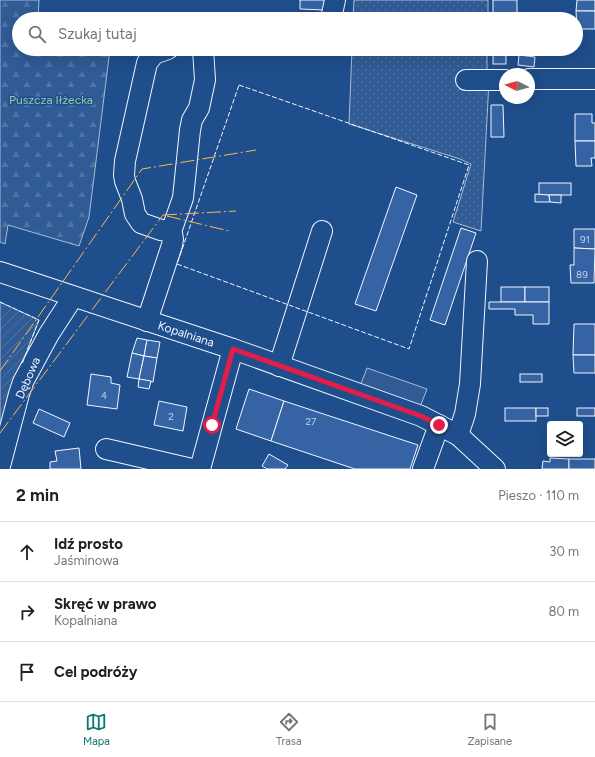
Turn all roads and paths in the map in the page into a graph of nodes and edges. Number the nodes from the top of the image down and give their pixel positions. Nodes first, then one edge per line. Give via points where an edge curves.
1 (335, 0) edge
2 (332, 12) edge
3 (152, 56) edge
4 (204, 56) edge
5 (595, 79) edge
6 (466, 80) dead end
7 (499, 80) edge
8 (535, 80) edge
9 (171, 228) junction
10 (322, 231) dead end
11 (477, 261) dead end
12 (0, 272) edge
13 (73, 296) junction
14 (147, 321) junction
15 (233, 349) junction
16 (279, 366) junction
17 (439, 425) junction
18 (458, 435) junction
19 (106, 449) dead end
20 (0, 466) edge
21 (192, 469) edge
22 (200, 469) edge
23 (423, 469) edge
24 (495, 469) edge

1 - 2 street
3 - 9 street via 147,63 124,175 135,214 141,223 161,230 169,231
4 - 9 street via 206,80 190,130 183,198
5 - 8 street
6 - 7 street
9 - 14 street via 172,245
10 - 16 street
11 - 18 street via 470,384 465,414
12 - 13 street, Kopalniana
13 - 14 street, Kopalniana
13 - 20 street, Dębowa via 23,382
14 - 15 street, Kopalniana
15 - 16 street, Kopalniana
15 - 22 street
16 - 17 street, Kopalniana via 421,416
17 - 18 street, Kopalniana
17 - 23 street
18 - 24 street, Kopalniana
19 - 21 street

